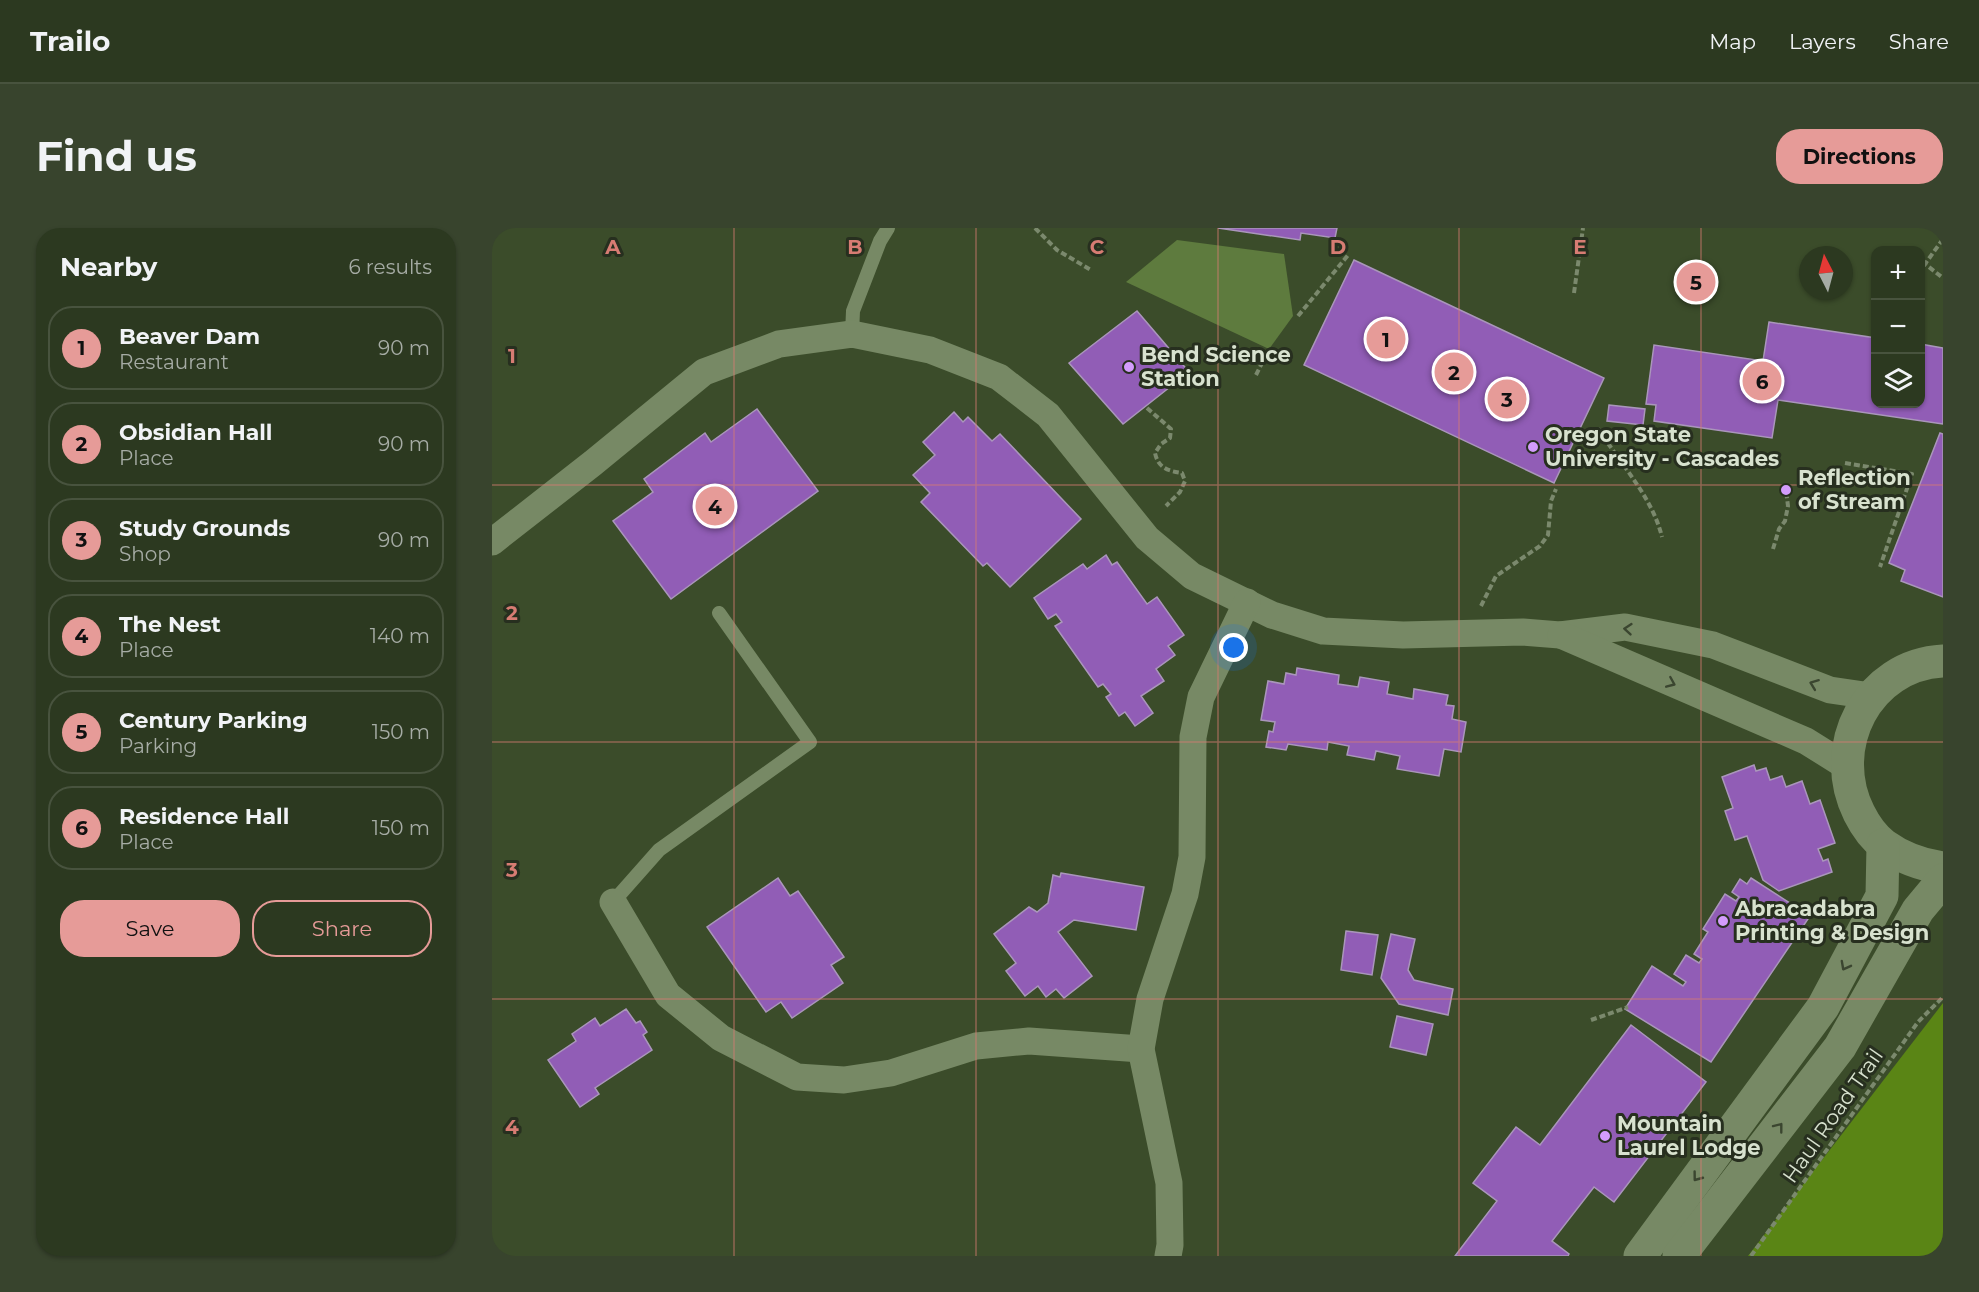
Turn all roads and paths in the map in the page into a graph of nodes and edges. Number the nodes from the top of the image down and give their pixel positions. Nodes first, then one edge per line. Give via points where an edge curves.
1 (888, 228) edge
2 (1035, 228) edge
3 (1583, 228) edge
4 (1943, 239) edge
5 (1349, 254) dead end
6 (1091, 270) dead end
7 (1943, 278) edge
8 (1574, 293) dead end
9 (1298, 316) dead end
10 (852, 334) junction
11 (1262, 363) dead end
12 (1256, 375) dead end
13 (1147, 408) dead end
14 (1598, 429) dead end
15 (1845, 463) dead end
16 (1556, 489) dead end
17 (1786, 490) dead end
18 (1166, 506) dead end
19 (1662, 537) dead end
20 (492, 542) edge
21 (1773, 549) dead end
22 (1880, 567) dead end
23 (1247, 602) junction
24 (1481, 606) dead end
25 (719, 613) dead end
26 (1560, 635) junction
27 (1943, 661) edge
28 (1871, 696) junction
29 (1846, 766) junction
30 (1883, 845) junction
31 (1943, 868) edge
32 (1943, 880) edge
33 (612, 902) joint
34 (1943, 997) edge
35 (1628, 1007) dead end
36 (1591, 1020) dead end
37 (1141, 1049) junction
38 (1168, 1256) edge
39 (1640, 1256) edge
40 (1679, 1256) edge
41 (1751, 1256) edge

1 - 10 lane via 852,310
2 - 6 path via 1057,250
3 - 8 path
4 - 7 path via 1925,264
5 - 9 path
10 - 20 street via 778,344 704,372
10 - 23 street via 930,350 999,377 1048,415 1147,538 1192,576
11 - 12 path
13 - 18 path via 1171,429 1170,438 1155,453 1156,460 1160,466 1182,473 1185,481
14 - 19 path via 1645,497
15 - 22 path via 1912,474
16 - 24 path via 1548,534 1540,546 1496,576
17 - 21 path via 1785,521
23 - 26 street via 1272,615 1323,631
23 - 37 street via 1201,697 1193,737 1192,857 1185,894 1150,999
25 - 33 lane via 810,742 659,850
28 -> 26 street via 1830,690 1713,645 1625,627
26 -> 29 street via 1806,741
27 - 28 main road via 1898,674
28 - 29 main road via 1857,717
29 - 30 main road via 1851,797 1866,826
30 - 31 main road via 1918,864
30 -> 39 main road via 1882,896 1823,1007
40 -> 32 main road via 1840,1047 1918,910
33 - 37 street via 668,995 721,1038 796,1077 844,1080 891,1073 976,1046 1014,1042
34 - 41 path, Haul Road Trail via 1918,1022
35 - 36 path
37 - 38 street via 1169,1183

